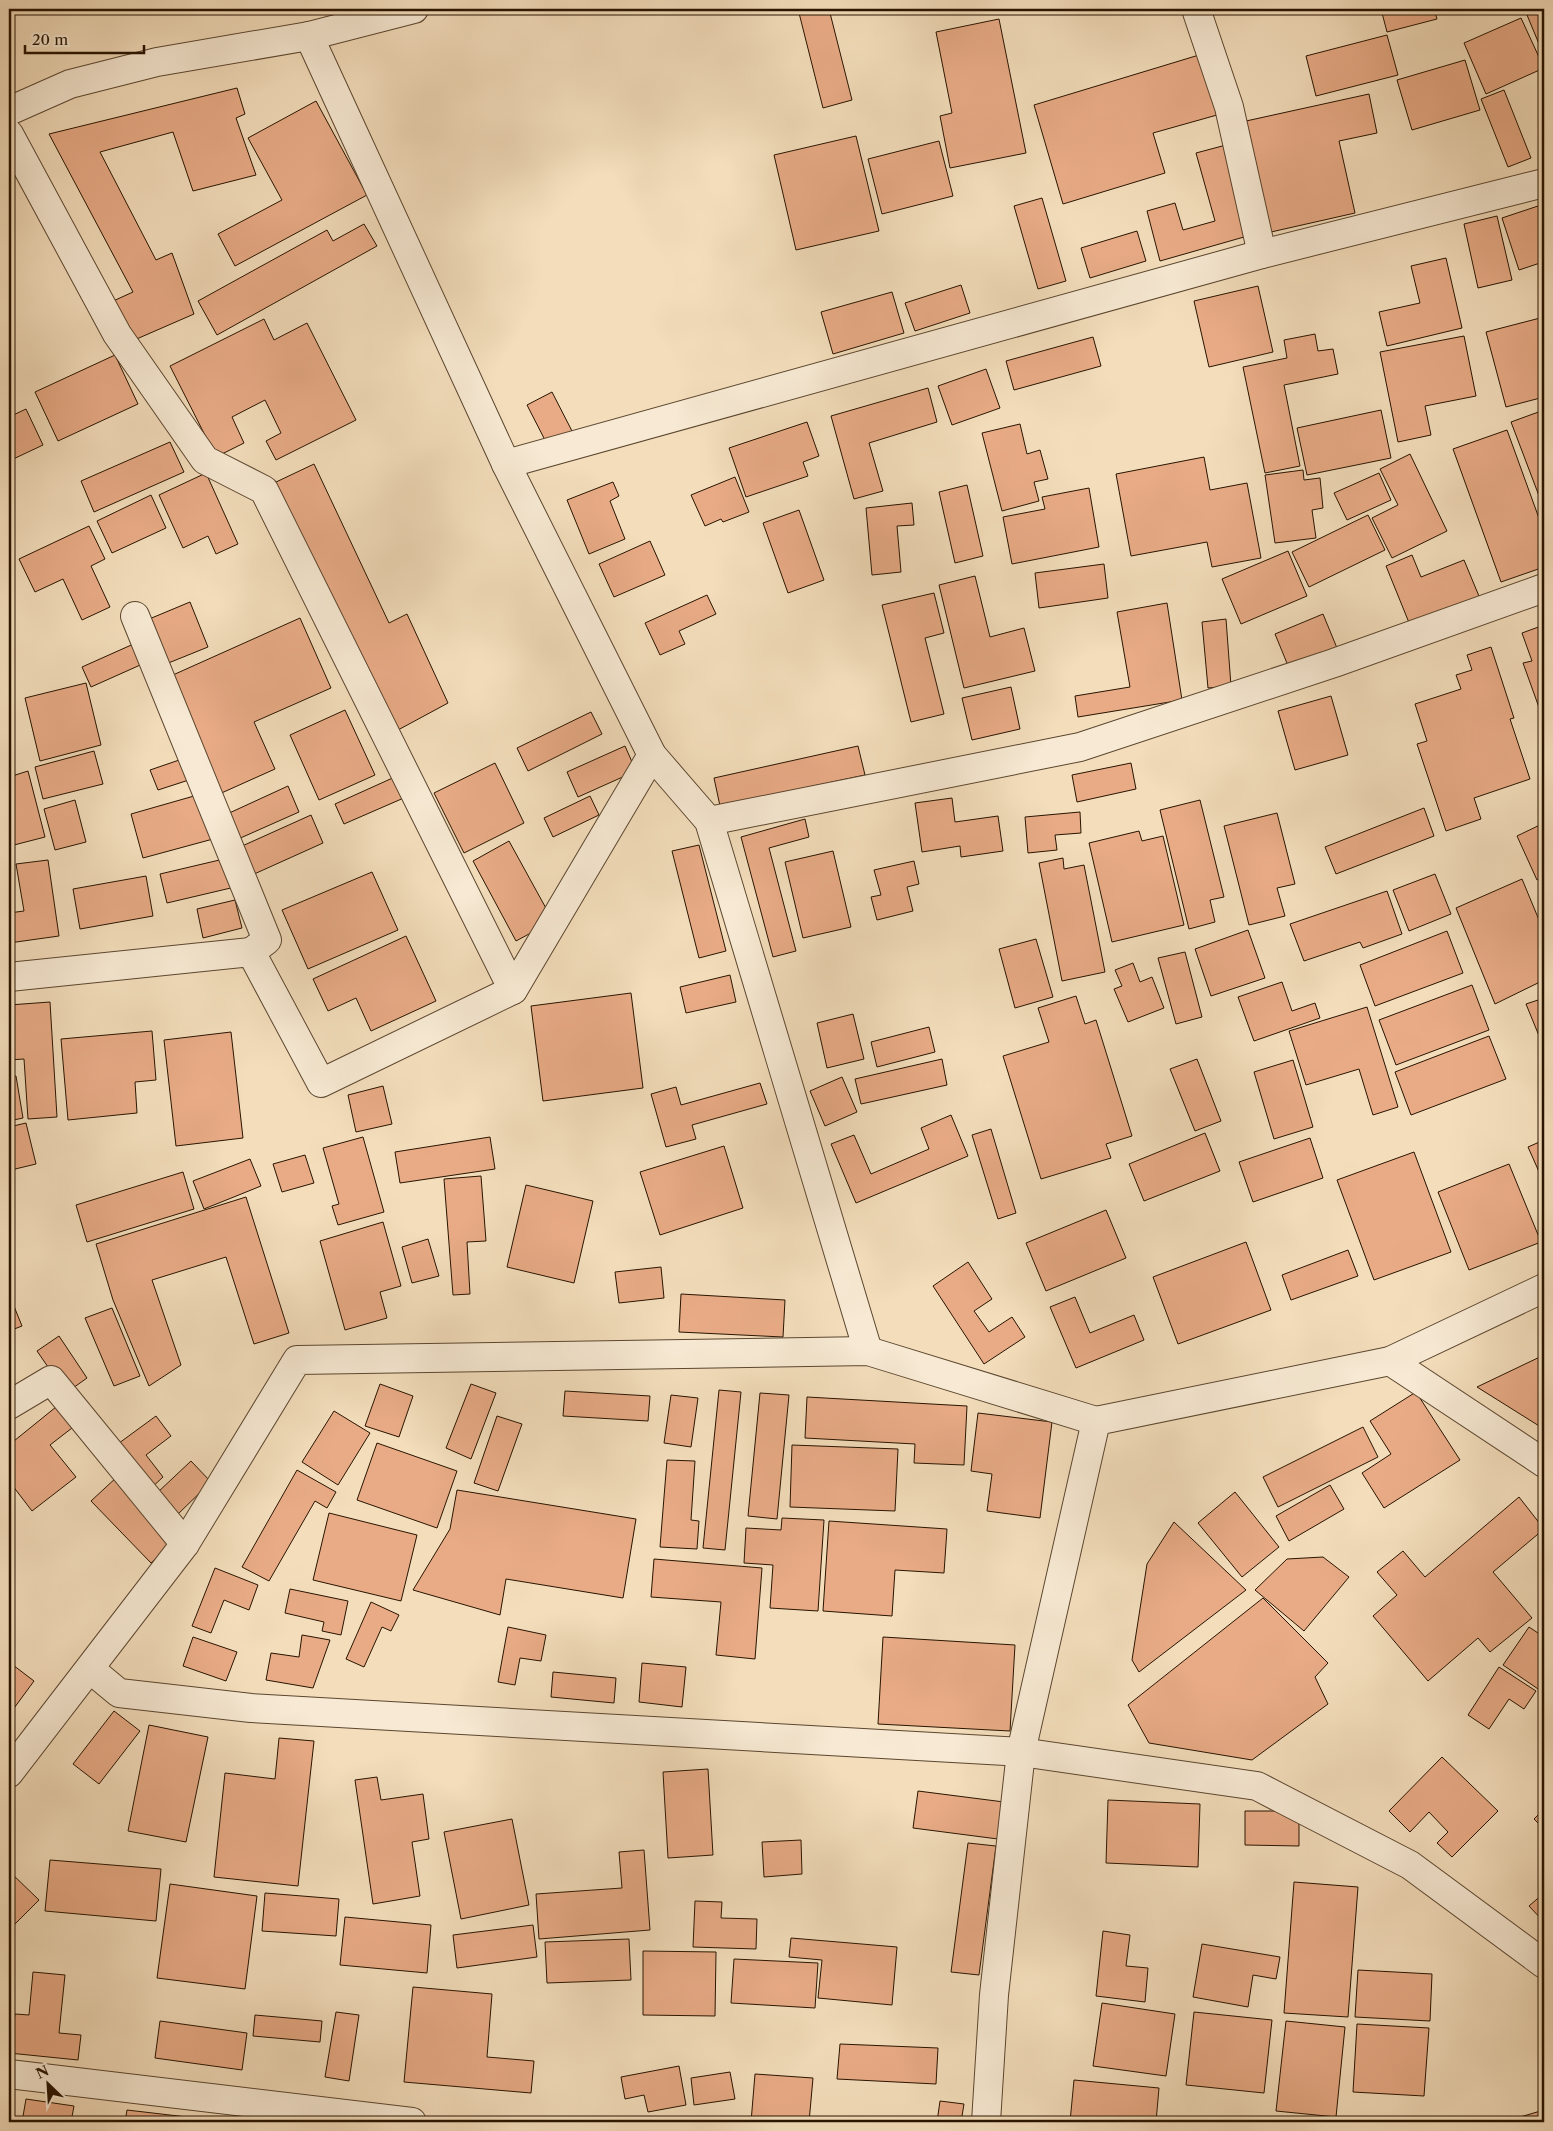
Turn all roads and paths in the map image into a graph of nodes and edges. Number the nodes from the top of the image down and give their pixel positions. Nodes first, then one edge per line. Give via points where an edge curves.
1 (414, 9) edge
2 (1196, 9) edge
3 (309, 36) junction
4 (9, 111) edge
5 (9, 134) edge
6 (1544, 183) edge
7 (1262, 254) junction
8 (506, 464) junction
9 (1544, 588) edge
10 (135, 616) dead end
11 (652, 755) junction
12 (709, 821) junction
13 (251, 952) junction
14 (9, 977) edge
15 (513, 990) junction
16 (1544, 1288) edge
17 (868, 1351) junction
18 (1390, 1361) junction
19 (9, 1405) edge
20 (1096, 1421) junction
21 (1544, 1463) edge
22 (185, 1544) junction
23 (90, 1669) junction
24 (1021, 1752) junction
25 (9, 1773) edge
26 (1544, 1964) edge
27 (9, 2074) edge
28 (412, 2122) edge
29 (986, 2122) edge

1 - 3 street
2 - 7 street via 1229,108
3 - 4 street via 157,62 70,84
3 - 8 street
5 - 15 street via 117,334 205,460 264,490
6 - 7 street
7 - 8 street
8 - 11 street
9 - 12 street via 1334,663 1080,747
10 - 13 street via 266,940
11 - 12 street
11 - 15 street
12 - 17 street
13 - 14 street
13 - 15 street via 321,1083
16 - 18 street
17 - 20 street
17 - 22 street via 297,1360
18 - 20 street
18 - 21 street
19 - 22 street via 51,1380
20 - 24 street
22 - 23 street
23 - 24 street via 118,1693 251,1708
23 - 25 street
24 - 26 street via 1257,1786 1410,1865
24 - 29 street via 994,1995
27 - 28 street

